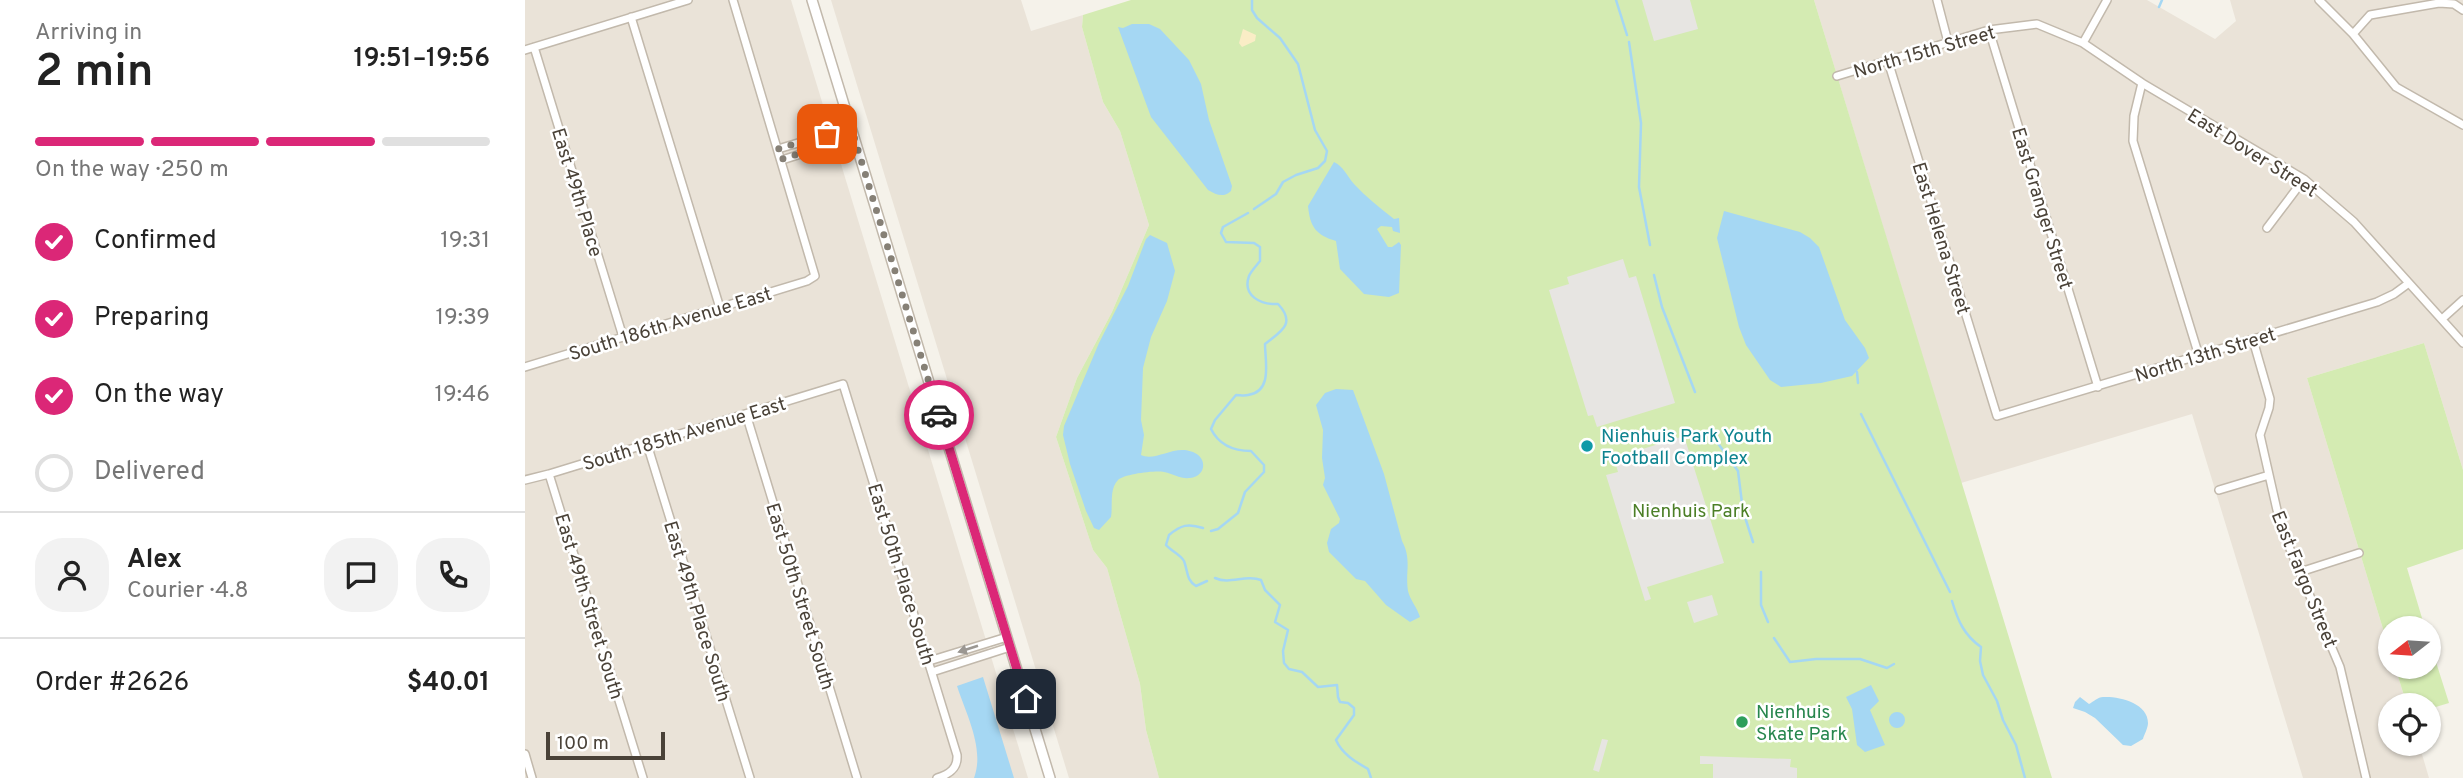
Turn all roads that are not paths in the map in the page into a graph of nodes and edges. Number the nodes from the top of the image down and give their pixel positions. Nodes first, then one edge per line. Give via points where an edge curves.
1 (688, 0) edge
2 (733, 0) edge
3 (812, 0) edge
4 (1937, 0) edge
5 (2107, 0) edge
6 (2319, 0) edge
7 (2463, 10) edge
8 (631, 17) junction
9 (1989, 30) junction
10 (2353, 34) junction
11 (1948, 42) junction
12 (2083, 43) junction
13 (534, 47) junction
14 (525, 50) edge
15 (1888, 61) junction
16 (1837, 76) dead end
17 (2142, 83) junction
18 (2463, 125) edge
19 (851, 127) junction
20 (854, 137) junction
21 (778, 149) junction
22 (782, 159) junction
23 (2304, 179) junction
24 (2267, 228) dead end
25 (2409, 283) junction
26 (2463, 300) edge
27 (720, 308) junction
28 (2442, 319) junction
29 (623, 337) junction
30 (2253, 340) junction
31 (2463, 343) edge
32 (2199, 356) junction
33 (525, 367) edge
34 (843, 384) joint
35 (2098, 387) junction
36 (746, 414) junction
37 (1997, 416) joint
38 (647, 444) junction
39 (549, 474) junction
40 (2269, 475) junction
41 (525, 480) edge
42 (2219, 490) dead end
43 (2359, 553) dead end
44 (2300, 572) junction
45 (1007, 637) junction
46 (1010, 647) junction
47 (929, 661) junction
48 (932, 672) junction
49 (525, 754) edge
50 (532, 778) edge
51 (643, 778) edge
52 (750, 778) edge
53 (857, 778) edge
54 (937, 778) edge
55 (1049, 778) edge
56 (2366, 778) edge

1 - 8 street
2 - 21 street
3 - 19 street
4 - 11 street
5 - 12 street
6 - 10 street
7 - 10 street via 2439,3 2371,15
8 - 13 street
8 - 27 street
9 - 11 street, North 15th Street
9 - 12 street, North 15th Street via 2037,24
9 - 35 street, East Granger Street
10 - 18 street via 2396,87
11 - 15 street, North 15th Street
12 - 17 street, East Dover Street
13 - 14 street
13 - 29 street, East 49th Place
15 - 16 street, North 15th Street
15 - 37 street, East Helena Street
17 - 23 street, East Dover Street
17 - 32 street via 2133,141
19 - 20 street
19 - 21 street
20 - 22 street
20 - 45 street
21 - 22 street
22 - 27 street, South 186th Avenue East via 815,276
23 - 24 street
23 - 25 street, East Dover Street via 2354,222
25 - 28 street, East Dover Street
25 - 30 street, North 13th Street via 2384,299
26 - 28 street
27 - 29 street, South 186th Avenue East
28 - 31 street, East Dover Street
29 - 33 street, South 186th Avenue East
30 - 32 street, North 13th Street
30 - 40 street, East Fargo Street via 2270,399 2260,435
32 - 35 street, North 13th Street
34 - 36 street, South 185th Avenue East
34 - 47 street, East 50th Place South
35 - 37 street, North 13th Street
36 - 38 street, South 185th Avenue East
36 - 53 street, East 50th Street South
38 - 39 street, South 185th Avenue East
38 - 52 street, East 49th Place South
39 - 41 street, South 185th Avenue East
39 - 51 street, East 49th Street South
40 - 42 street
40 - 44 street, East Fargo Street via 2283,531
43 - 44 street
44 - 56 street, East Fargo Street via 2340,667
45 - 46 street
45 -> 47 street
46 - 48 street
46 - 55 street
47 - 48 street, East 50th Place South
48 - 54 street, East 50th Place South via 957,764
49 - 50 street

